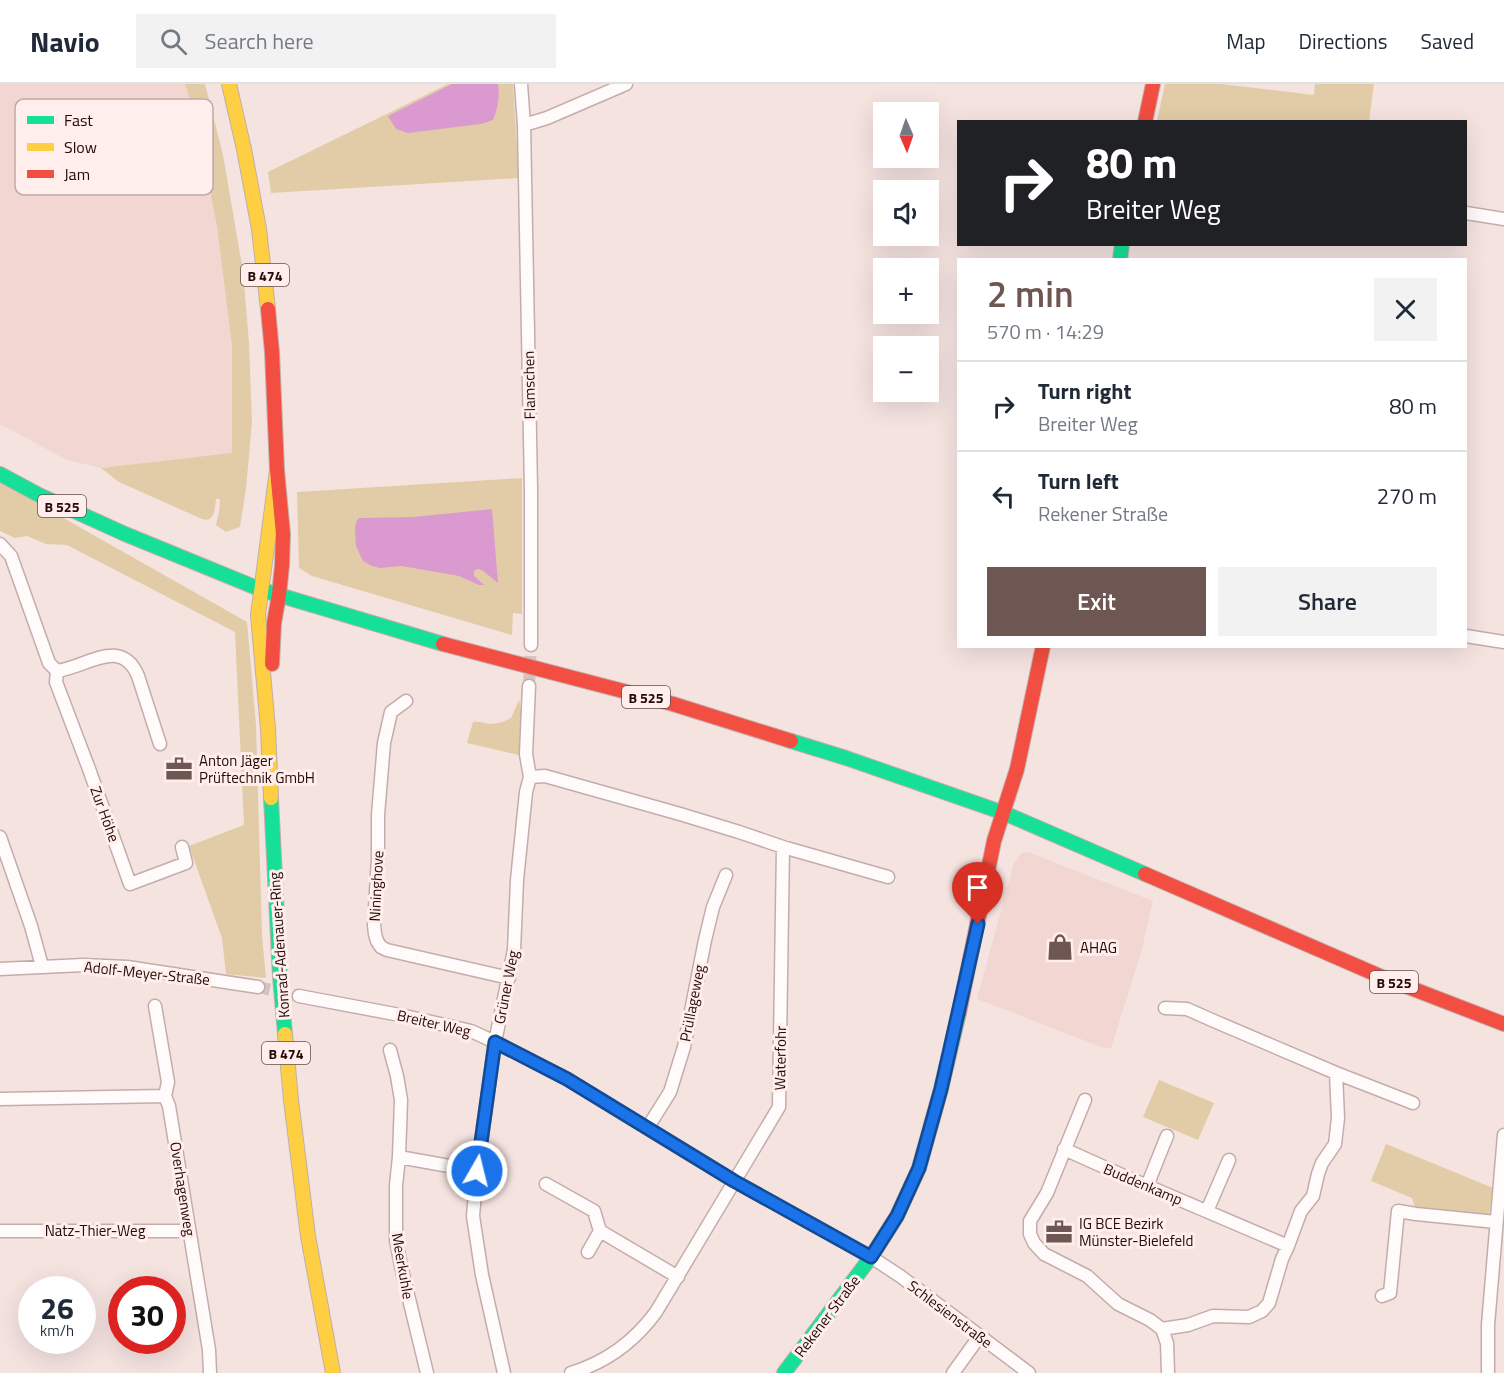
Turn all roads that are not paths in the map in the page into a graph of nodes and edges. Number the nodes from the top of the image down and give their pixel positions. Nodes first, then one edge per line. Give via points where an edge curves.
1 (229, 84) edge
2 (521, 84) edge
3 (626, 84) edge
4 (1154, 84) edge
5 (1145, 120) edge
6 (525, 125) junction
7 (1467, 213) edge
8 (1504, 219) edge
9 (277, 470) junction
10 (0, 474) edge
11 (0, 544) edge
12 (262, 590) junction
13 (279, 595) junction
14 (1467, 636) edge
15 (1504, 642) edge
16 (531, 645) tunnel mouth
17 (1043, 648) edge
18 (57, 671) junction
19 (529, 686) tunnel mouth
20 (406, 702) dead end
21 (268, 729) junction
22 (160, 744) dead end
23 (530, 777) junction
24 (1004, 813) junction
25 (0, 837) edge
26 (182, 847) dead end
27 (783, 847) junction
28 (726, 875) dead end
29 (888, 877) dead end
30 (42, 966) junction
31 (0, 969) edge
32 (508, 978) junction
33 (258, 987) tunnel mouth
34 (299, 996) tunnel mouth
35 (155, 1006) dead end
36 (1165, 1008) dead end
37 (1504, 1024) edge
38 (495, 1042) junction
39 (390, 1050) dead end
40 (1336, 1073) junction
41 (165, 1096) junction
42 (0, 1099) edge
43 (1085, 1100) dead end
44 (1413, 1103) dead end
45 (648, 1127) junction
46 (1504, 1135) edge
47 (1167, 1136) dead end
48 (1064, 1149) junction
49 (399, 1157) junction
50 (1229, 1160) dead end
51 (477, 1171) junction
52 (734, 1181) junction
53 (546, 1184) dead end
54 (1147, 1186) junction
55 (1501, 1200) edge
56 (1207, 1211) junction
57 (1496, 1222) junction
58 (0, 1231) edge
59 (189, 1231) junction
60 (600, 1231) junction
61 (1288, 1246) junction
62 (588, 1252) dead end
63 (871, 1257) junction
64 (678, 1277) junction
65 (1382, 1296) dead end
66 (1162, 1329) junction
67 (979, 1336) junction
68 (789, 1371) edge
69 (1490, 1372) edge
70 (210, 1373) edge
71 (333, 1373) edge
72 (427, 1373) edge
73 (504, 1373) edge
74 (571, 1373) edge
75 (953, 1373) edge
76 (1029, 1373) edge
77 (1168, 1373) edge

1 - 9 main road, B 474 via 264,268 274,374
2 - 6 street, Flamschen
3 - 6 street
4 - 5 main road
6 - 16 street, Flamschen
7 - 8 street
9 - 12 main road, B 474
9 - 13 main road, B 474 via 283,534
10 - 12 main road, B 525 via 125,534
11 - 18 street, Zur Höhe via 11,556 50,663
12 - 13 main road, B 525
12 - 21 main road, B 474 via 258,615
13 - 21 main road, B 474
13 - 24 main road, B 525 via 444,644 673,704
14 - 15 street
17 - 24 main road, Rekener Straße
18 - 22 street via 115,655 128,661 138,676
18 - 26 street, Zur Höhe via 56,682 130,884 186,863
19 - 23 street, Grüner Weg via 526,754
20 - 32 street, Nininghove via 391,712 384,743 375,934 387,950
21 - 71 main road, Konrad-Adenauer-Ring / B 474 via 280,977 291,1100
23 - 27 street via 545,776
23 - 32 street, Grüner Weg
24 - 37 main road, B 525 via 1382,977
24 - 63 main road, Rekener Straße via 994,841 964,991 919,1168 897,1216
25 - 30 street
27 - 29 street
27 - 52 street, Waterfohr via 779,1107
28 - 45 street, Prüllageweg via 710,918 684,1047 670,1092
30 - 31 street, Adolf-Meyer-Straße
30 - 33 street, Adolf-Meyer-Straße via 127,967
32 - 38 street, Grüner Weg
34 - 38 street, Breiter Weg via 471,1031
35 - 41 street, Overhagenweg via 168,1082
36 - 40 street via 1187,1009
38 - 45 street, Breiter Weg
38 - 51 street, Grüner Weg
39 - 49 street, Meerkuhle via 401,1100
40 - 44 street
40 - 61 street via 1335,1144 1322,1163 1313,1196 1301,1211
41 - 42 street
41 - 59 street, Overhagenweg
43 - 48 street
45 - 52 street, Breiter Weg
46 - 55 street
47 - 54 street
48 - 54 street, Buddenkamp
48 - 66 street via 1047,1193 1030,1221 1034,1243 1044,1254 1087,1276 1118,1304
49 - 51 street
49 - 72 street, Meerkuhle via 396,1240
50 - 56 street
51 - 73 street, Grüner Weg via 473,1216
52 - 63 street, Breiter Weg
52 - 64 street, Waterfohr
53 - 60 street via 594,1211
54 - 56 street, Buddenkamp
55 - 57 street
56 - 61 street, Buddenkamp
57 - 65 street via 1398,1211 1390,1293
57 - 69 street via 1488,1325
58 - 59 street, Natz-Thier-Weg
59 - 70 street, Overhagenweg
60 - 62 street
60 - 64 street
61 - 66 street via 1269,1303 1262,1311 1249,1317 1213,1316
63 - 67 street, Schlesienstraße
63 - 68 main road, Rekener Straße
64 - 74 street, Waterfohr via 634,1338 604,1360
66 - 77 street via 1167,1343
67 - 75 street
67 - 76 street, Schlesienstraße

